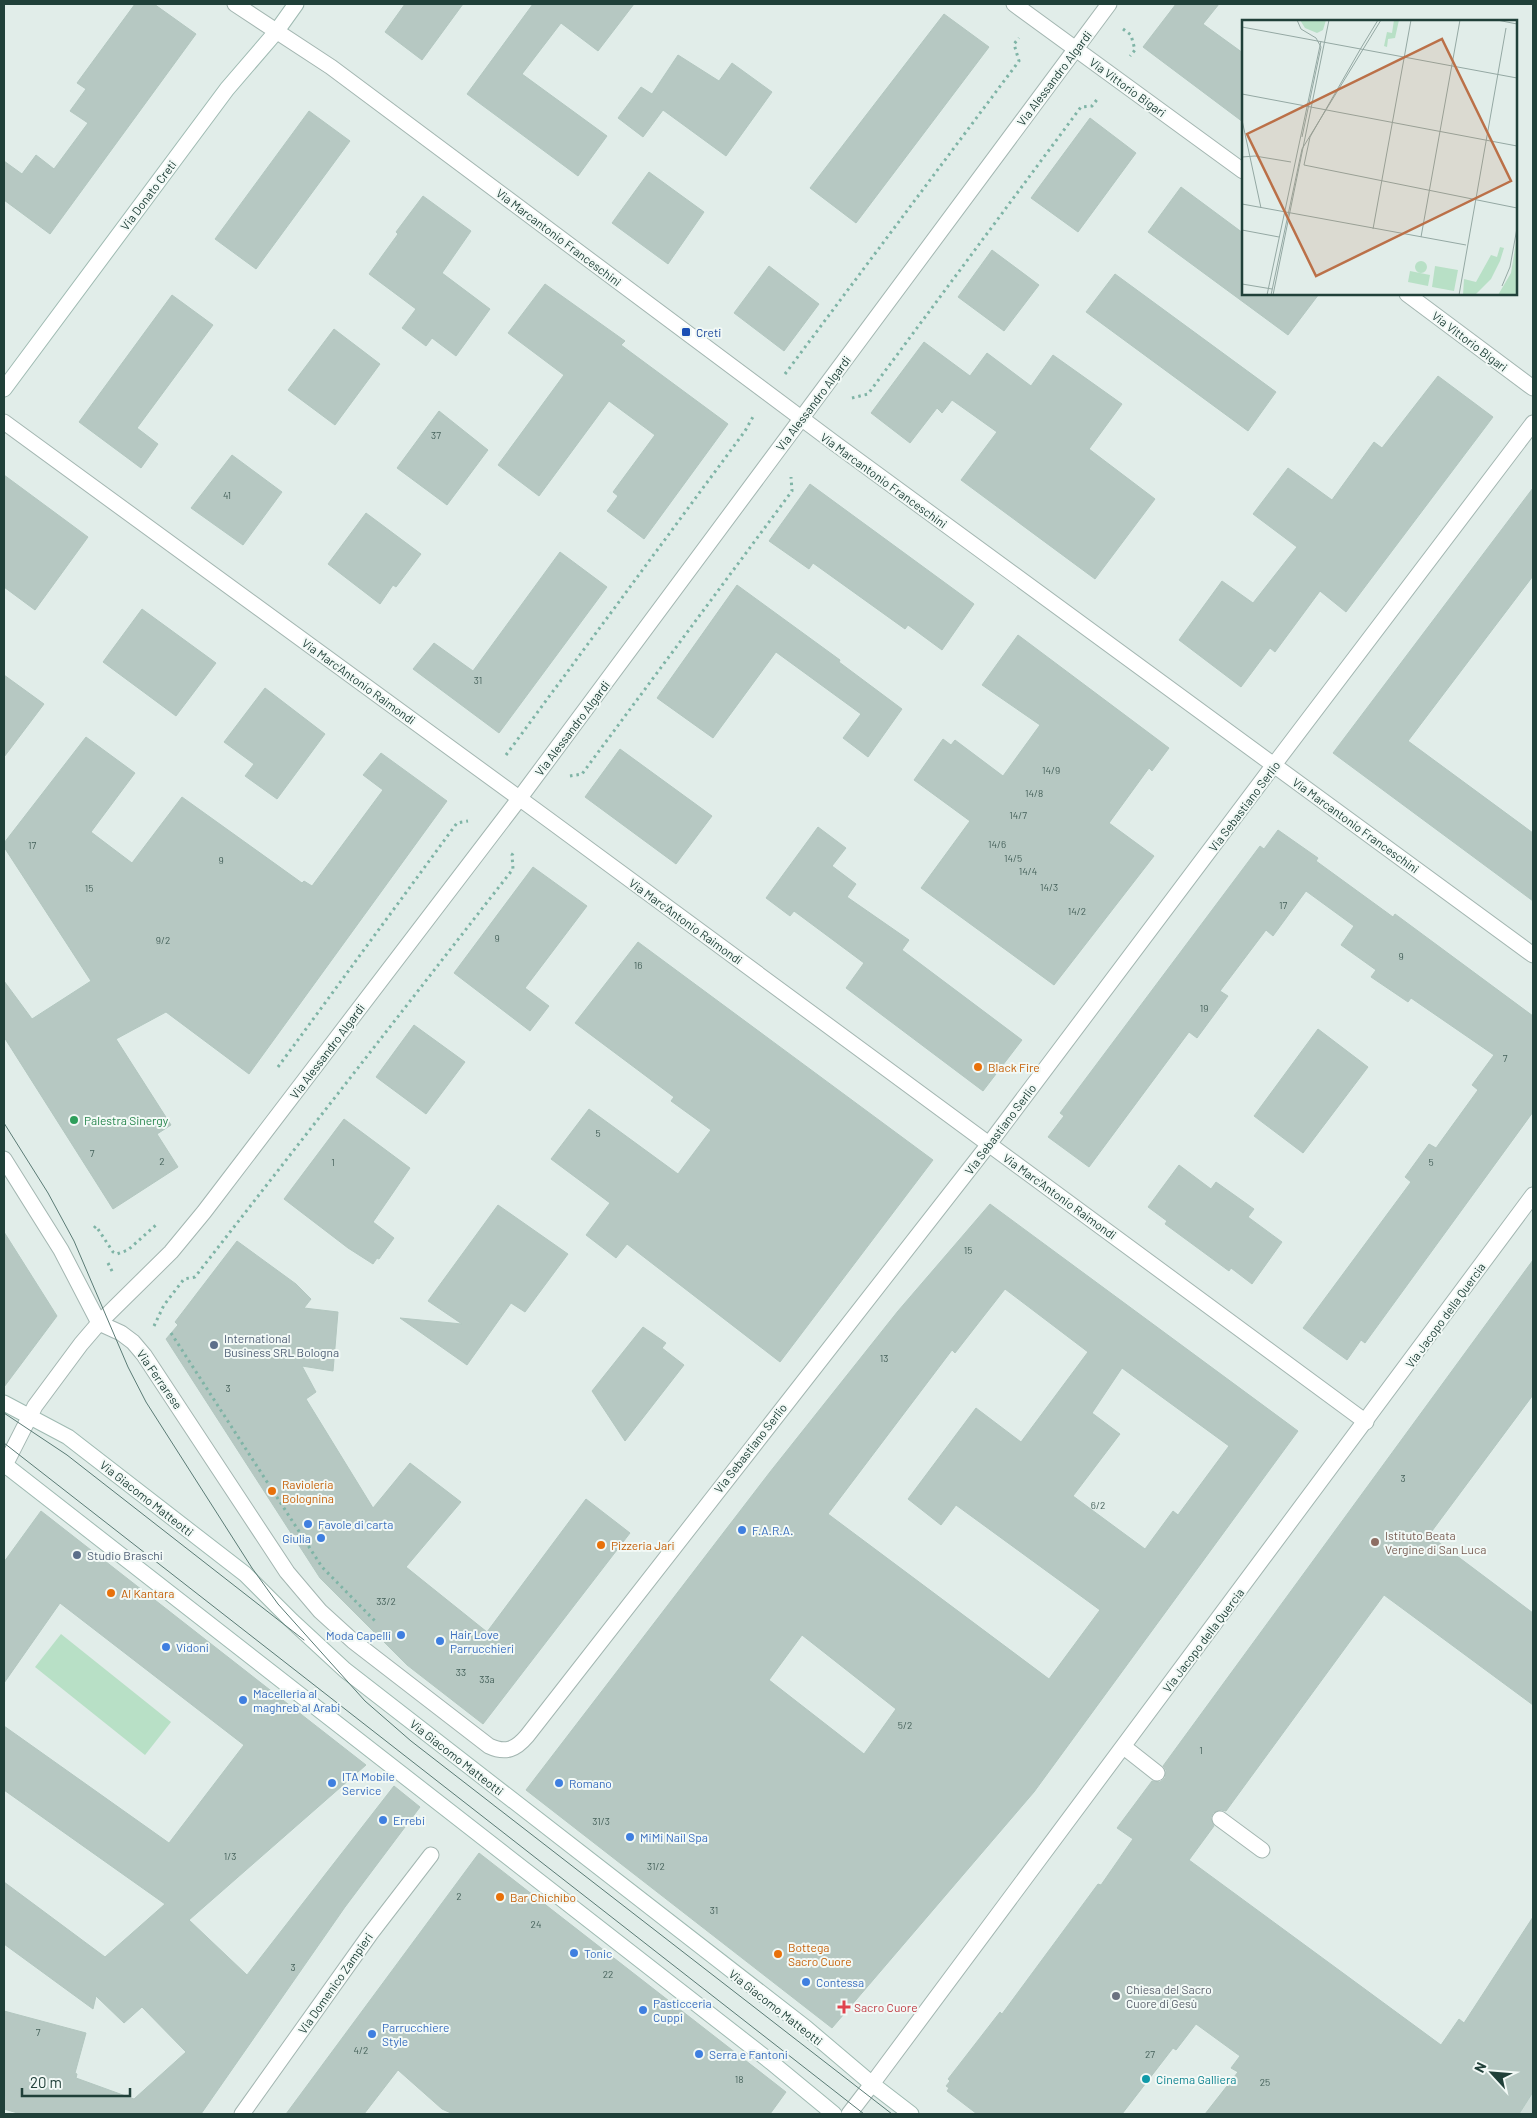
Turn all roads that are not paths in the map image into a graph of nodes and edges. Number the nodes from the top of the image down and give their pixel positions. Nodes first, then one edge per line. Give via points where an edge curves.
1 (235, 4) edge
2 (296, 4) edge
3 (1014, 4) edge
4 (1109, 4) edge
5 (276, 32) junction
6 (1076, 49) junction
7 (1242, 170) edge
8 (1409, 295) edge
9 (4, 388) edge
10 (1533, 388) edge
11 (802, 419) junction
12 (4, 422) edge
13 (1533, 423) edge
14 (1273, 766) junction
15 (519, 799) junction
16 (1533, 956) edge
17 (989, 1144) junction
18 (4, 1159) edge
19 (1533, 1195) edge
20 (99, 1323) junction
21 (4, 1403) edge
22 (30, 1416) junction
23 (1366, 1422) junction
24 (4, 1465) edge
25 (295, 1583) joint
26 (1124, 1747) junction
27 (1158, 1773) dead end
28 (1220, 1819) dead end
29 (1262, 1850) dead end
30 (431, 1855) dead end
31 (872, 2084) junction
32 (242, 2114) edge
33 (834, 2114) edge
34 (849, 2114) edge
35 (911, 2114) edge

1 - 5 street, Via Marcantonio Franceschini
2 - 5 street, Via Donato Creti
3 - 6 street, Via Vittorio Bigari
4 - 6 street, Via Alessandro Algardi
5 - 9 street, Via Donato Creti via 227,89
5 - 11 street, Via Marcantonio Franceschini via 331,66
6 - 7 street, Via Vittorio Bigari
6 - 11 street, Via Alessandro Algardi
8 - 10 street, Via Vittorio Bigari
11 - 14 street, Via Marcantonio Franceschini
11 - 15 street, Via Alessandro Algardi
12 - 15 street, Via Marc'Antonio Raimondi
13 - 14 street, Via Sebastiano Serlio
14 - 16 street, Via Marcantonio Franceschini
14 - 17 street, Via Sebastiano Serlio
15 - 17 street, Via Marc'Antonio Raimondi
15 - 20 street, Via Alessandro Algardi via 204,1212 171,1252
17 - 23 street, Via Marc'Antonio Raimondi
17 - 25 street, Via Sebastiano Serlio via 517,1748 496,1750 489,1746 353,1641
18 - 20 street via 61,1250
19 - 23 street, Via Jacopo della Quercia
20 - 22 street, Via Alessandro Algardi
20 - 25 street, Via Ferrarese via 121,1333 144,1355
21 - 22 street, Via Giacomo Matteotti
22 - 24 street, Via Alessandro Algardi
22 - 31 street, Via Giacomo Matteotti via 68,1437 245,1574 339,1664 806,2028
23 - 26 street, Via Jacopo della Quercia
24 - 33 street
26 - 27 street
26 - 31 street, Via Jacopo della Quercia
28 - 29 street
30 - 32 street, Via Domenico Zampieri
31 - 34 street, Via Jacopo della Quercia
31 - 35 street, Via Giacomo Matteotti

